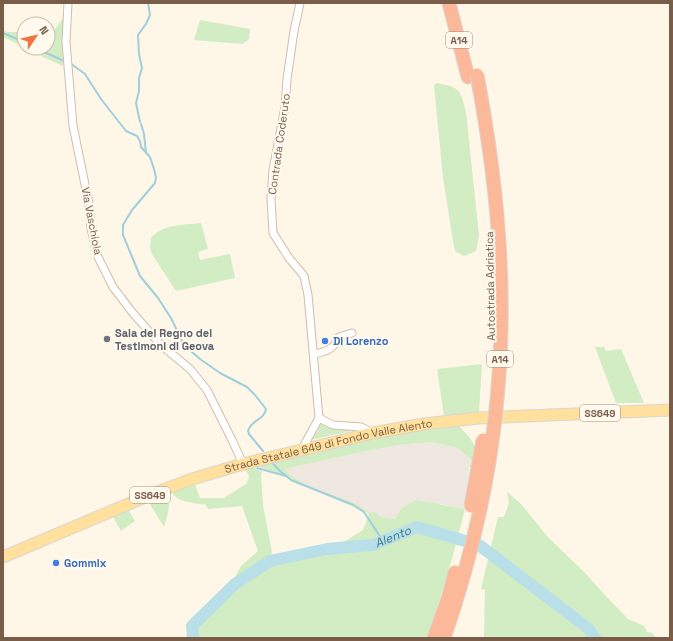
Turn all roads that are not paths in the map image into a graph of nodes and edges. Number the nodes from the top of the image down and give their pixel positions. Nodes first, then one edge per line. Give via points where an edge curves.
1 (68, 3) edge
2 (300, 3) edge
3 (449, 3) edge
4 (459, 3) edge
5 (473, 76) junction
6 (352, 333) dead end
7 (314, 354) junction
8 (670, 410) edge
9 (319, 418) junction
10 (373, 433) junction
11 (302, 449) junction
12 (243, 464) junction
13 (3, 557) edge
14 (434, 638) edge
15 (444, 638) edge

1 - 12 street, Via Vaschiola via 66,42 73,126 98,257 113,287 132,312 161,345 190,368 207,390
2 - 7 street, Contrada Coderuto via 273,170 271,199 273,233 288,258 304,276
3 - 5 highway, Autostrada Adriatica / A14
4 - 5 highway, Autostrada Adriatica / A14
5 - 14 highway, Autostrada Adriatica / A14, bridge via 490,232 490,367 486,420 468,520 449,596
5 - 15 highway, Autostrada Adriatica / A14, bridge via 492,166 497,214 501,290 500,357 485,479 470,553
6 - 7 street via 340,337 328,351
7 - 9 street, Contrada Coderuto
8 - 10 main road, Strada Statale 649 di Fondo Valle Alento / SS649 via 478,418
9 - 10 street via 333,425 361,427
9 - 11 street
10 - 11 main road, Strada Statale 649 di Fondo Valle Alento / SS649
11 - 12 main road, Strada Statale 649 di Fondo Valle Alento / SS649
12 - 13 main road, Strada Statale 649 di Fondo Valle Alento / SS649 via 167,488

